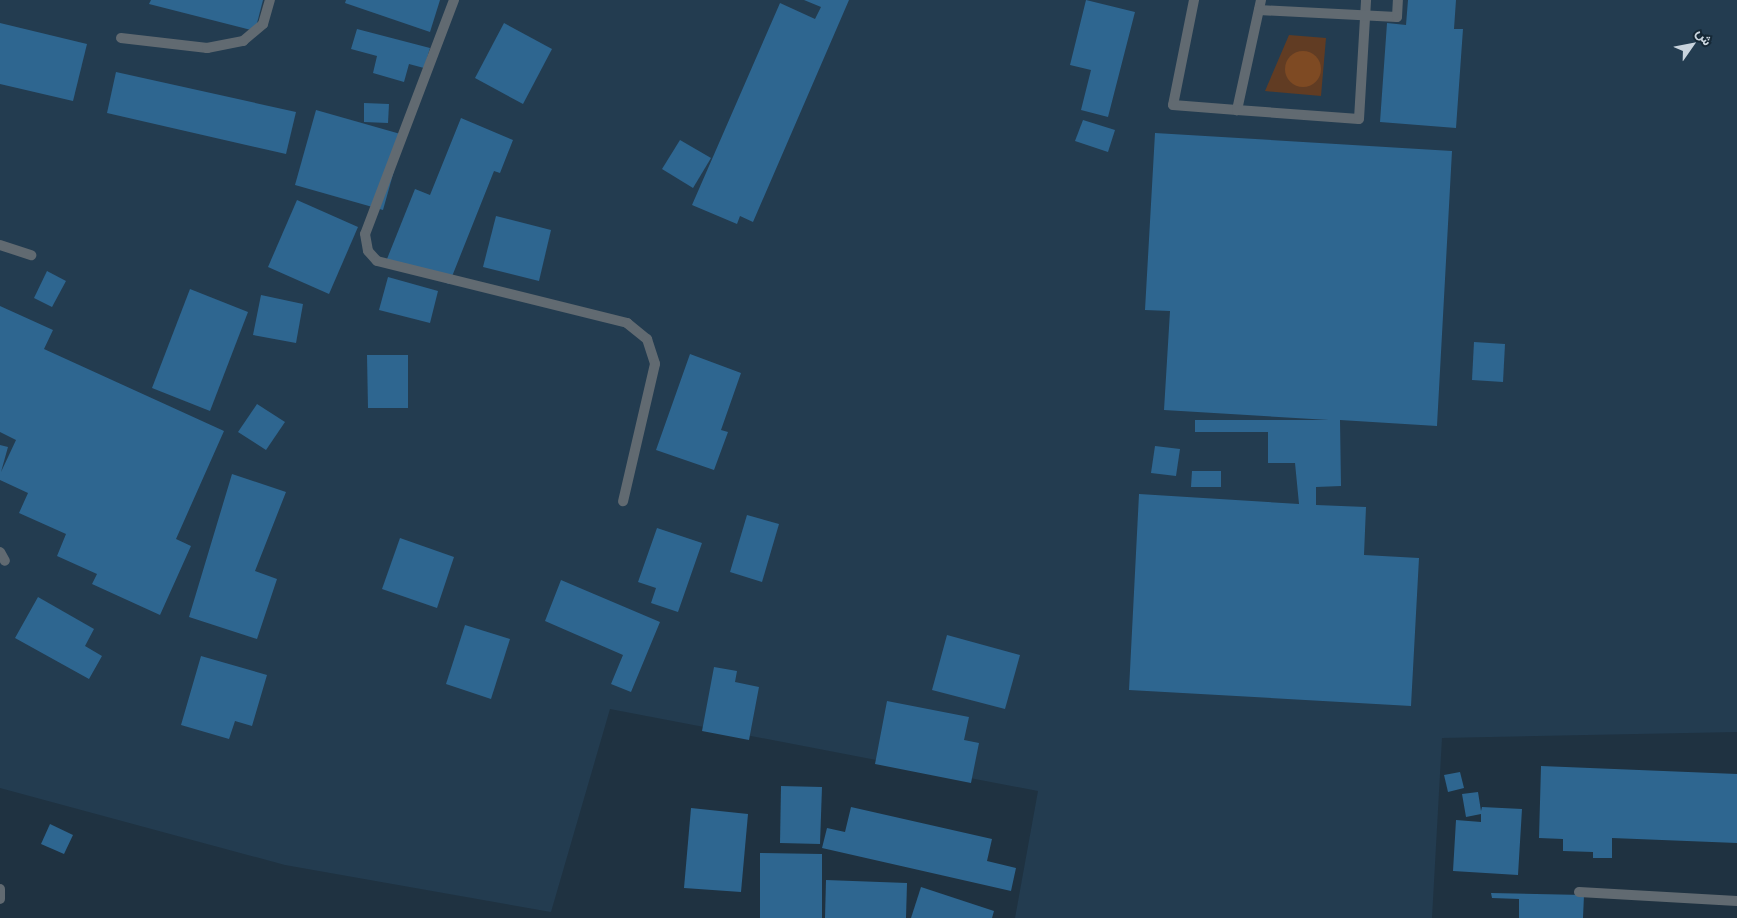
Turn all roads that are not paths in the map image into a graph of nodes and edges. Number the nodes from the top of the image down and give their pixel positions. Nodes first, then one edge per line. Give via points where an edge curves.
1 (270, 0) edge
2 (454, 0) edge
3 (1194, 0) edge
4 (1366, 0) edge
5 (1398, 0) edge
6 (1260, 5) edge
7 (1365, 16) junction
8 (121, 38) dead end
9 (1236, 110) junction
10 (0, 245) edge
11 (31, 255) dead end
12 (623, 501) dead end
13 (0, 888) edge
14 (1579, 892) dead end
15 (0, 900) edge
16 (1737, 901) edge

1 - 8 street via 262,24 243,42 207,48
2 - 12 street via 365,234 368,251 377,261 627,324 647,339 655,364
3 - 9 street via 1173,105
4 - 7 street
5 - 7 street via 1397,18
6 - 7 street
6 - 9 street
7 - 9 street via 1359,119
10 - 11 street
13 - 15 street
14 - 16 street

